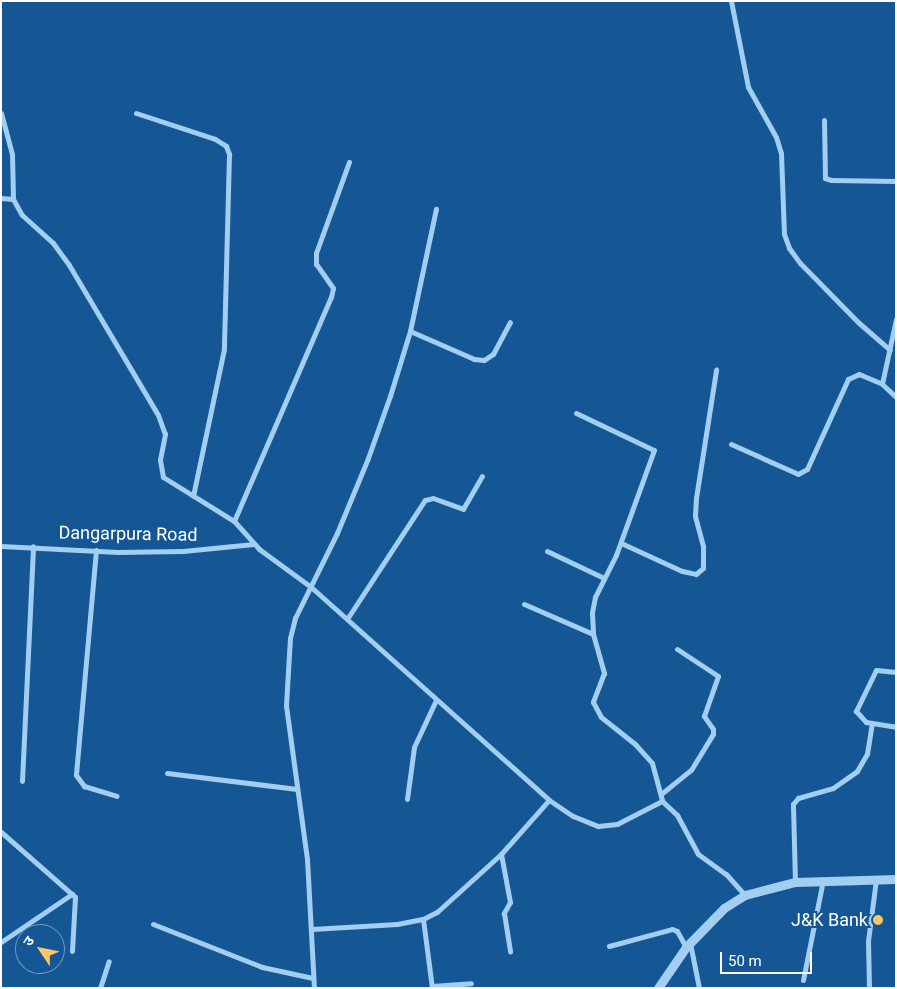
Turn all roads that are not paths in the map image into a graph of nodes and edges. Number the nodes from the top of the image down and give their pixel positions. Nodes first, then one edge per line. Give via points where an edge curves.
1 (731, 1) edge
2 (1, 113) edge
3 (136, 113) dead end
4 (824, 120) dead end
5 (349, 162) dead end
6 (896, 181) edge
7 (1, 198) edge
8 (13, 198) junction
9 (436, 208) dead end
10 (896, 319) edge
11 (510, 322) dead end
12 (410, 331) junction
13 (894, 335) edge
14 (890, 350) junction
15 (716, 370) dead end
16 (882, 384) junction
17 (896, 397) edge
18 (576, 413) dead end
19 (731, 444) dead end
20 (482, 476) dead end
21 (193, 496) junction
22 (234, 521) junction
23 (621, 543) junction
24 (254, 544) junction
25 (1, 546) edge
26 (32, 546) junction
27 (96, 550) junction
28 (547, 551) dead end
29 (604, 578) junction
30 (311, 587) junction
31 (524, 604) dead end
32 (347, 619) junction
33 (593, 634) junction
34 (677, 649) dead end
35 (896, 672) edge
36 (436, 700) junction
37 (872, 724) junction
38 (896, 727) edge
39 (167, 773) dead end
40 (22, 781) dead end
41 (297, 789) junction
42 (661, 794) junction
43 (116, 796) dead end
44 (407, 799) dead end
45 (549, 800) junction
46 (662, 801) junction
47 (1, 832) edge
48 (502, 854) junction
49 (876, 879) junction
50 (896, 879) edge
51 (823, 880) junction
52 (795, 882) junction
53 (72, 894) junction
54 (746, 895) junction
55 (423, 919) junction
56 (153, 924) dead end
57 (312, 929) junction
58 (1, 942) edge
59 (688, 945) junction
60 (609, 946) dead end
61 (72, 951) dead end
62 (510, 952) dead end
63 (109, 961) dead end
64 (313, 978) junction
65 (803, 980) dead end
66 (471, 983) dead end
67 (432, 987) edge
68 (100, 988) edge
69 (314, 988) edge
70 (658, 988) edge
71 (700, 988) edge
72 (869, 988) edge

1 - 14 street via 748,87 776,137 781,153 784,234 789,248 859,323
2 - 8 street via 12,154
3 - 21 street via 215,139 226,146 229,154 224,349
4 - 6 street via 825,178
5 - 22 street via 316,253 316,264 333,288 331,297
7 - 8 street
8 - 21 street via 22,215 53,244 68,265 158,415 164,434 160,460 163,477
9 - 12 street
10 - 13 street
11 - 12 street via 493,354 484,360 474,359
12 - 30 street via 368,458
13 - 14 street
14 - 16 street
15 - 23 street via 696,498 695,516 704,546 703,568 696,574 682,571
16 - 17 street
16 - 19 street via 860,374 848,379 803,472 794,474
18 - 23 street via 654,450
20 - 32 street via 464,509 433,498 425,500
21 - 22 street
22 - 24 street
23 - 29 street
24 - 27 street, Dangarpura Road via 183,551
24 - 30 street
25 - 26 street, Dangarpura Road
26 - 27 street, Dangarpura Road
26 - 40 street
27 - 43 street via 76,775 84,786
28 - 29 street
29 - 33 street via 592,613
30 - 32 street
30 - 41 street via 295,618 286,662 286,705
31 - 33 street
32 - 36 street
33 - 42 street via 604,673 593,702 594,709 645,753 652,763
34 - 42 street via 718,676 704,716 713,734 691,770
35 - 37 street via 876,670 858,706 858,716
36 - 44 street via 414,746
36 - 45 street
37 - 38 street
37 - 52 street via 867,754 857,772 833,788 798,798 793,804
39 - 41 street
41 - 57 street
42 - 46 street
45 - 46 street via 573,816 598,826 617,824
45 - 48 street
46 - 54 street via 677,815 698,854 726,874
47 - 53 street
48 - 55 street via 437,912
48 - 62 street via 510,902 504,913
49 - 50 street
49 - 51 street
49 - 72 street via 868,941
51 - 52 street
51 - 65 street
52 - 54 street
53 - 58 street
53 - 61 street via 76,908
54 - 59 street via 724,908
55 - 57 street via 397,924
55 - 67 street
56 - 64 street via 262,967
57 - 64 street
59 - 60 street via 672,929
59 - 70 street
59 - 71 street
63 - 68 street
64 - 69 street
66 - 67 street

